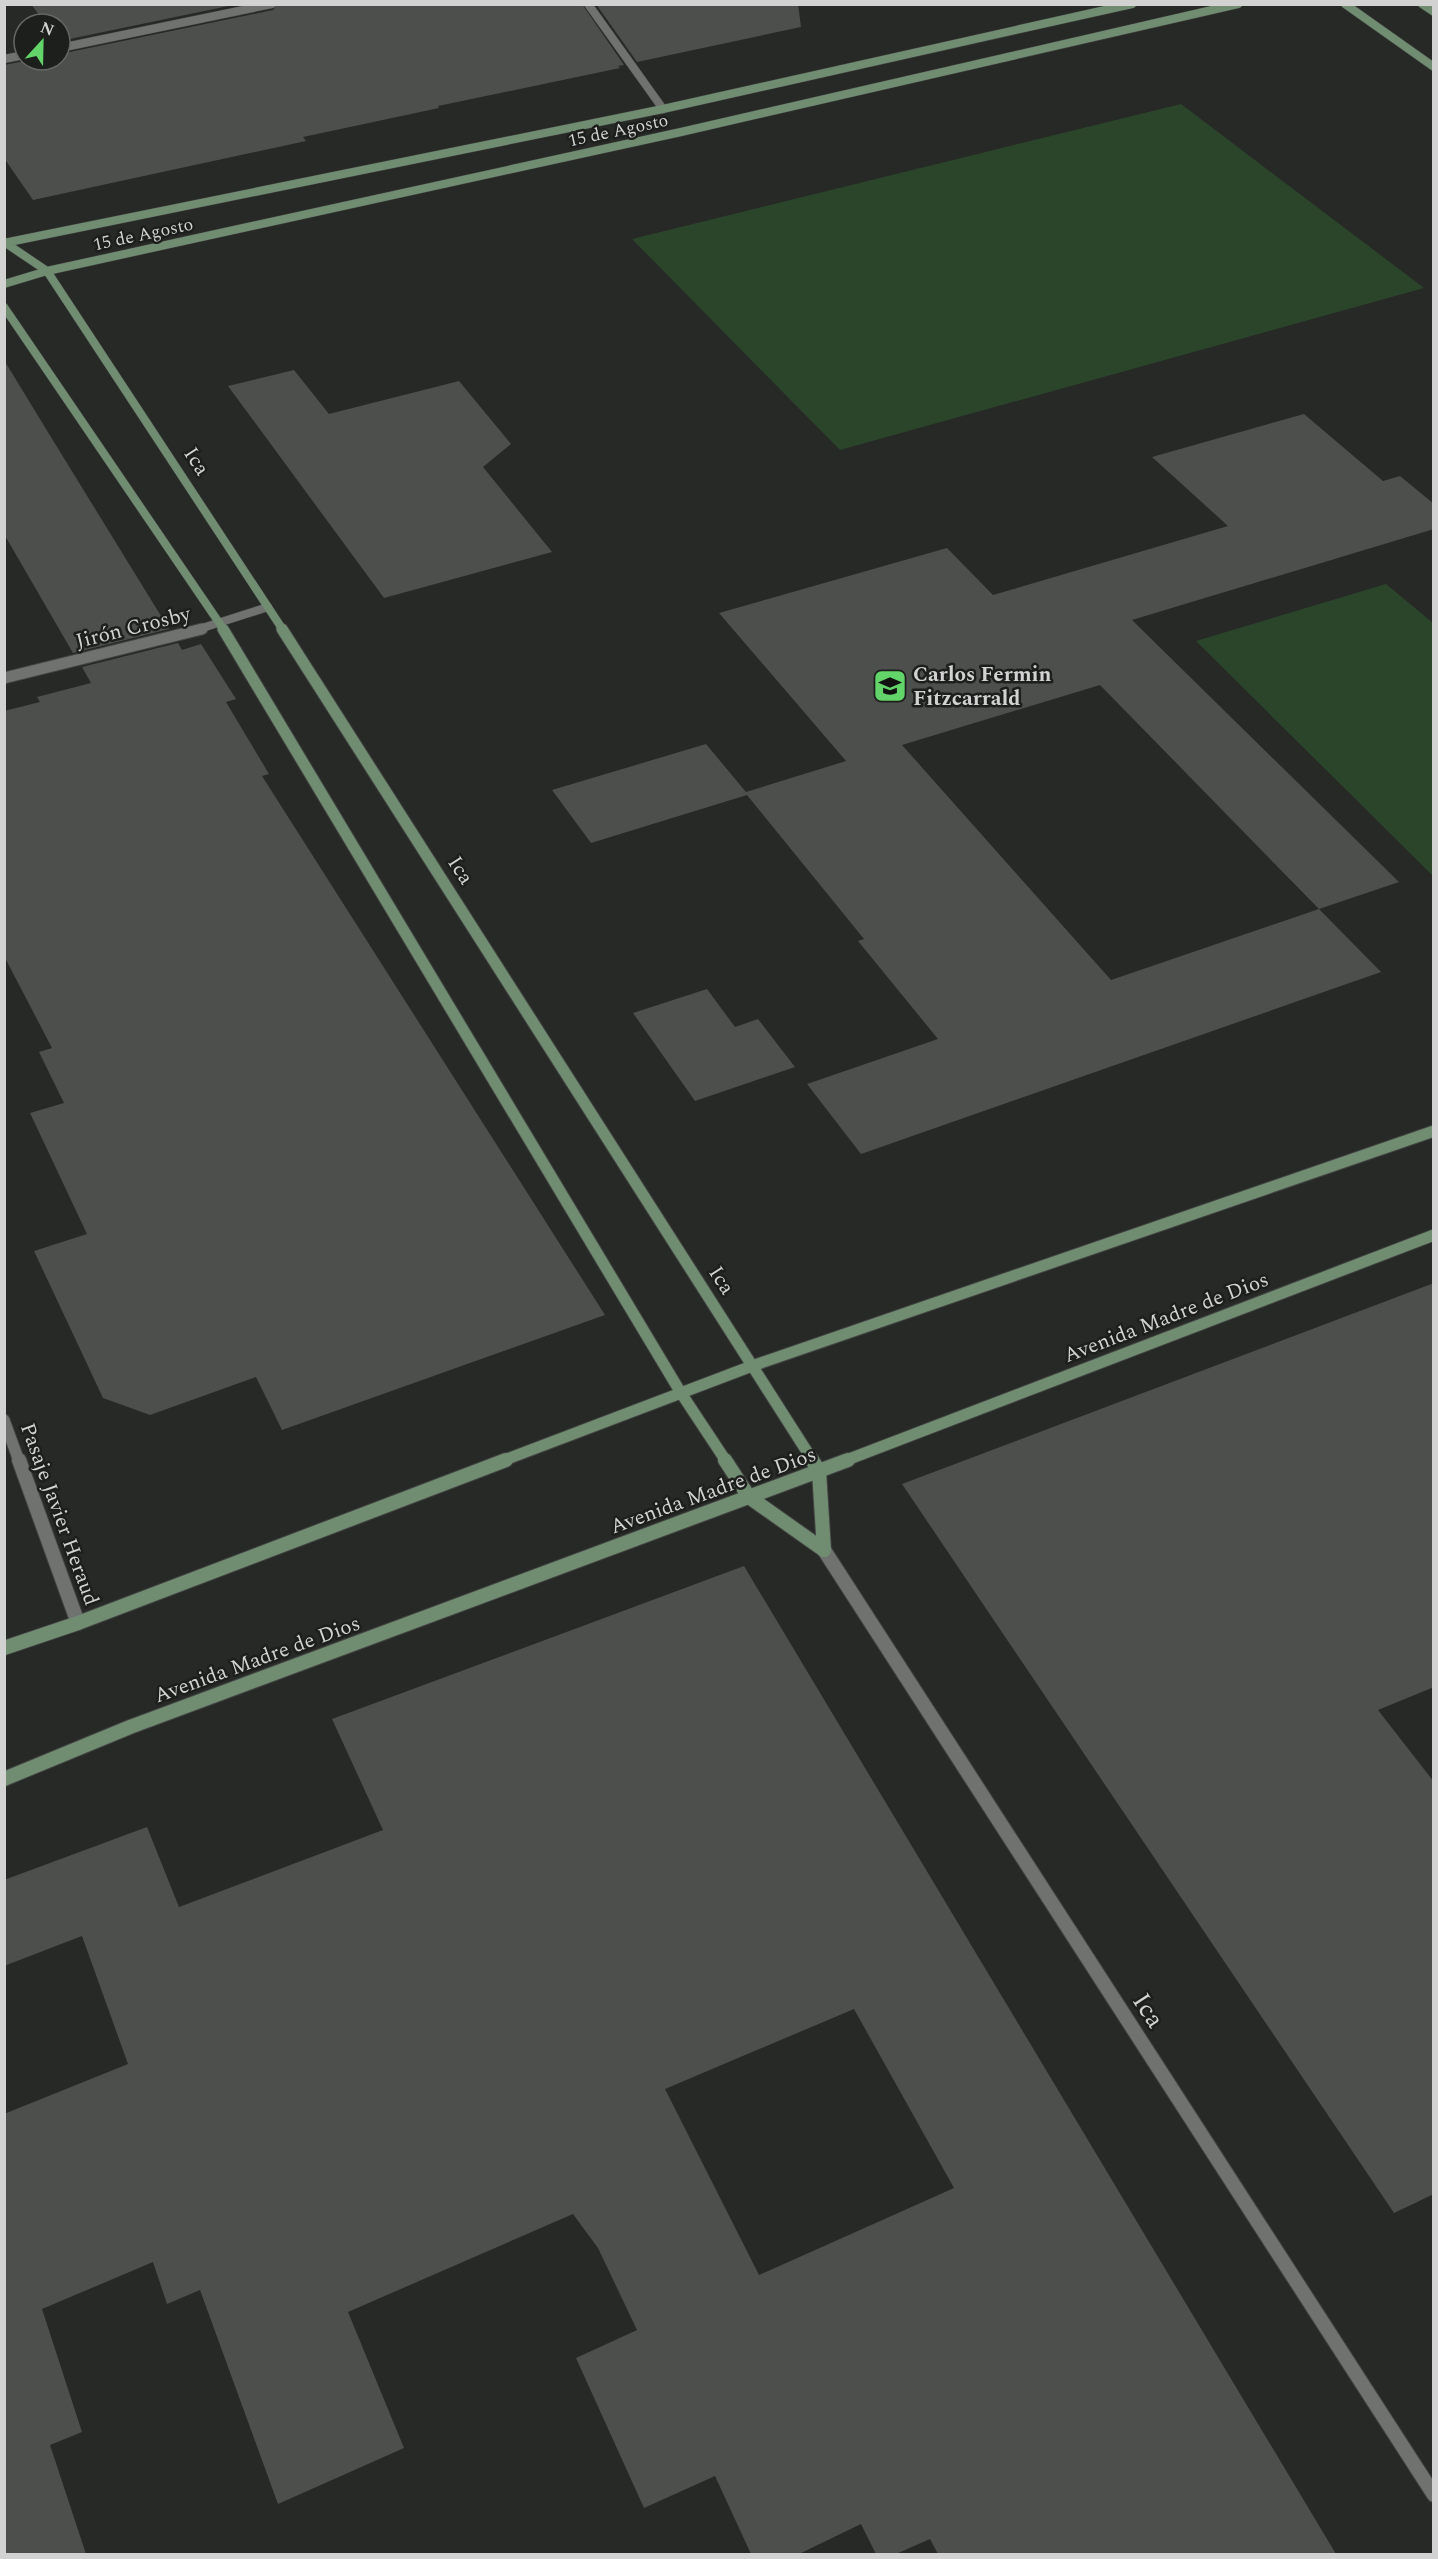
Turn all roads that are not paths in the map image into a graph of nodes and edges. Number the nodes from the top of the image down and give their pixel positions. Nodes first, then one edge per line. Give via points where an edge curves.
1 (272, 4) edge
2 (588, 4) edge
3 (1132, 4) edge
4 (1238, 4) edge
5 (1345, 4) edge
6 (1422, 4) edge
7 (1434, 12) edge
8 (72, 46) edge
9 (1434, 67) edge
10 (663, 109) junction
11 (5, 243) edge
12 (47, 271) junction
13 (4, 284) edge
14 (4, 307) edge
15 (268, 607) junction
16 (220, 624) junction
17 (4, 678) edge
18 (1434, 1131) edge
19 (1434, 1234) edge
20 (752, 1366) junction
21 (681, 1393) junction
22 (4, 1420) edge
23 (819, 1472) junction
24 (748, 1497) junction
25 (824, 1551) junction
26 (78, 1623) junction
27 (4, 1648) edge
28 (4, 1779) edge
29 (1434, 2495) edge

1 - 8 street
2 - 10 street
3 - 10 street, 15 de Agosto
4 - 12 street, 15 de Agosto
5 - 9 street
6 - 7 street
10 - 11 street, 15 de Agosto
11 - 12 street, Ica
12 - 13 street, 15 de Agosto
12 - 15 street, Ica
14 - 16 street, Ica
15 - 16 street, Jirón Crosby
15 - 20 street, Ica
16 - 17 street, Jirón Crosby
16 - 21 street, Ica
18 - 20 street
19 - 23 street, Avenida Madre de Dios
20 - 21 street
20 - 23 street, Ica
21 - 24 street, Ica
21 - 26 street
22 - 26 street, Pasaje Javier Heraud
23 - 24 street, Avenida Madre de Dios
23 - 25 street, Ica
24 - 25 street, Ica
24 - 28 street, Avenida Madre de Dios via 130,1727
25 - 29 street, Ica
26 - 27 street

